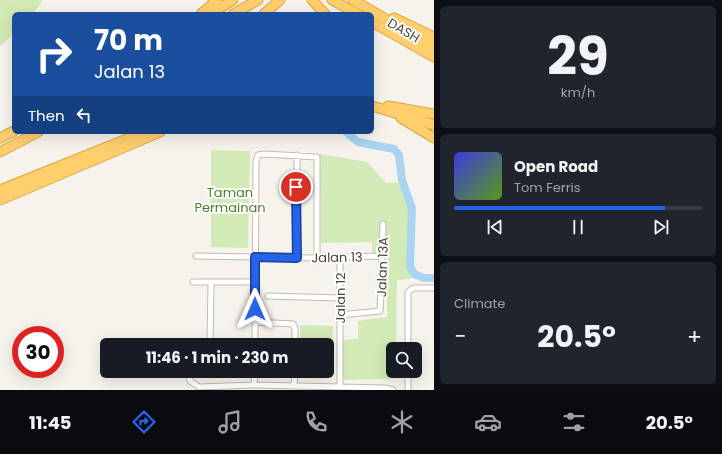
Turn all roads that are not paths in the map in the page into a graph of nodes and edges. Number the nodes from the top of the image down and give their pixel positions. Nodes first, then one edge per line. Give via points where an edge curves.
1 (216, 0) edge
2 (262, 0) edge
3 (280, 0) edge
4 (312, 0) edge
5 (332, 0) edge
6 (353, 0) edge
7 (230, 2) edge
8 (254, 2) edge
9 (363, 5) junction
10 (203, 12) edge
11 (213, 12) edge
12 (236, 12) edge
13 (266, 12) edge
14 (323, 12) edge
15 (354, 12) edge
16 (374, 23) edge
17 (434, 37) edge
18 (434, 47) edge
19 (434, 57) edge
20 (374, 106) edge
21 (374, 106) edge
22 (388, 110) junction
23 (434, 114) edge
24 (434, 125) edge
25 (12, 132) edge
26 (34, 134) edge
27 (139, 134) edge
28 (155, 134) edge
29 (0, 138) edge
30 (434, 138) edge
31 (0, 152) edge
32 (297, 155) junction
33 (0, 190) edge
34 (0, 200) edge
35 (383, 224) dead end
36 (196, 256) dead end
37 (382, 256) junction
38 (255, 257) junction
39 (340, 257) junction
40 (297, 258) junction
41 (317, 258) junction
42 (193, 282) dead end
43 (211, 282) junction
44 (255, 282) junction
45 (434, 288) edge
46 (268, 296) dead end
47 (340, 298) junction
48 (340, 315) junction
49 (255, 322) junction
50 (210, 338) edge
51 (255, 338) edge
52 (295, 338) edge
53 (408, 342) edge
54 (190, 378) edge
55 (254, 378) edge
56 (295, 378) edge
57 (408, 378) edge
58 (254, 385) junction
59 (294, 386) junction
60 (340, 387) junction
61 (199, 388) edge
62 (277, 388) edge
63 (313, 388) edge
64 (349, 389) edge
65 (385, 389) edge
66 (393, 390) edge
67 (408, 390) edge

1 - 10 highway
2 - 8 highway
3 - 13 highway
4 - 14 highway
5 - 15 highway
6 - 9 highway, DASH
7 - 11 highway
8 - 12 highway
9 - 17 highway
9 - 18 highway, DASH
16 - 19 highway, DASH
20 - 22 highway
21 - 23 highway via 387,105
22 - 24 highway
22 - 30 highway
25 - 29 highway
26 - 31 highway
27 - 33 highway
28 - 34 highway
32 - 38 street via 258,156
32 - 40 street
32 - 41 street via 317,158
35 - 37 street, Jalan 13A
36 - 38 street, Jalan 13
37 - 39 street, Jalan 13
37 - 48 street, Jalan 13A via 380,310 377,313
38 - 40 street, Jalan 13
38 - 44 street
39 - 41 street, Jalan 13
39 - 47 street, Jalan 12
40 - 41 street, Jalan 13
42 - 43 street
43 - 44 street
43 - 50 street
44 - 49 street
45 - 53 street via 409,289
46 - 47 street
47 - 48 street, Jalan 12
48 - 60 street, Jalan 12
49 - 51 street
49 - 52 street via 293,324
54 - 61 street
55 - 58 street
56 - 59 street
57 - 67 street
58 - 61 street
58 - 62 street
59 - 62 street
59 - 63 street
60 - 63 street
60 - 64 street
64 - 65 street
65 - 66 street

